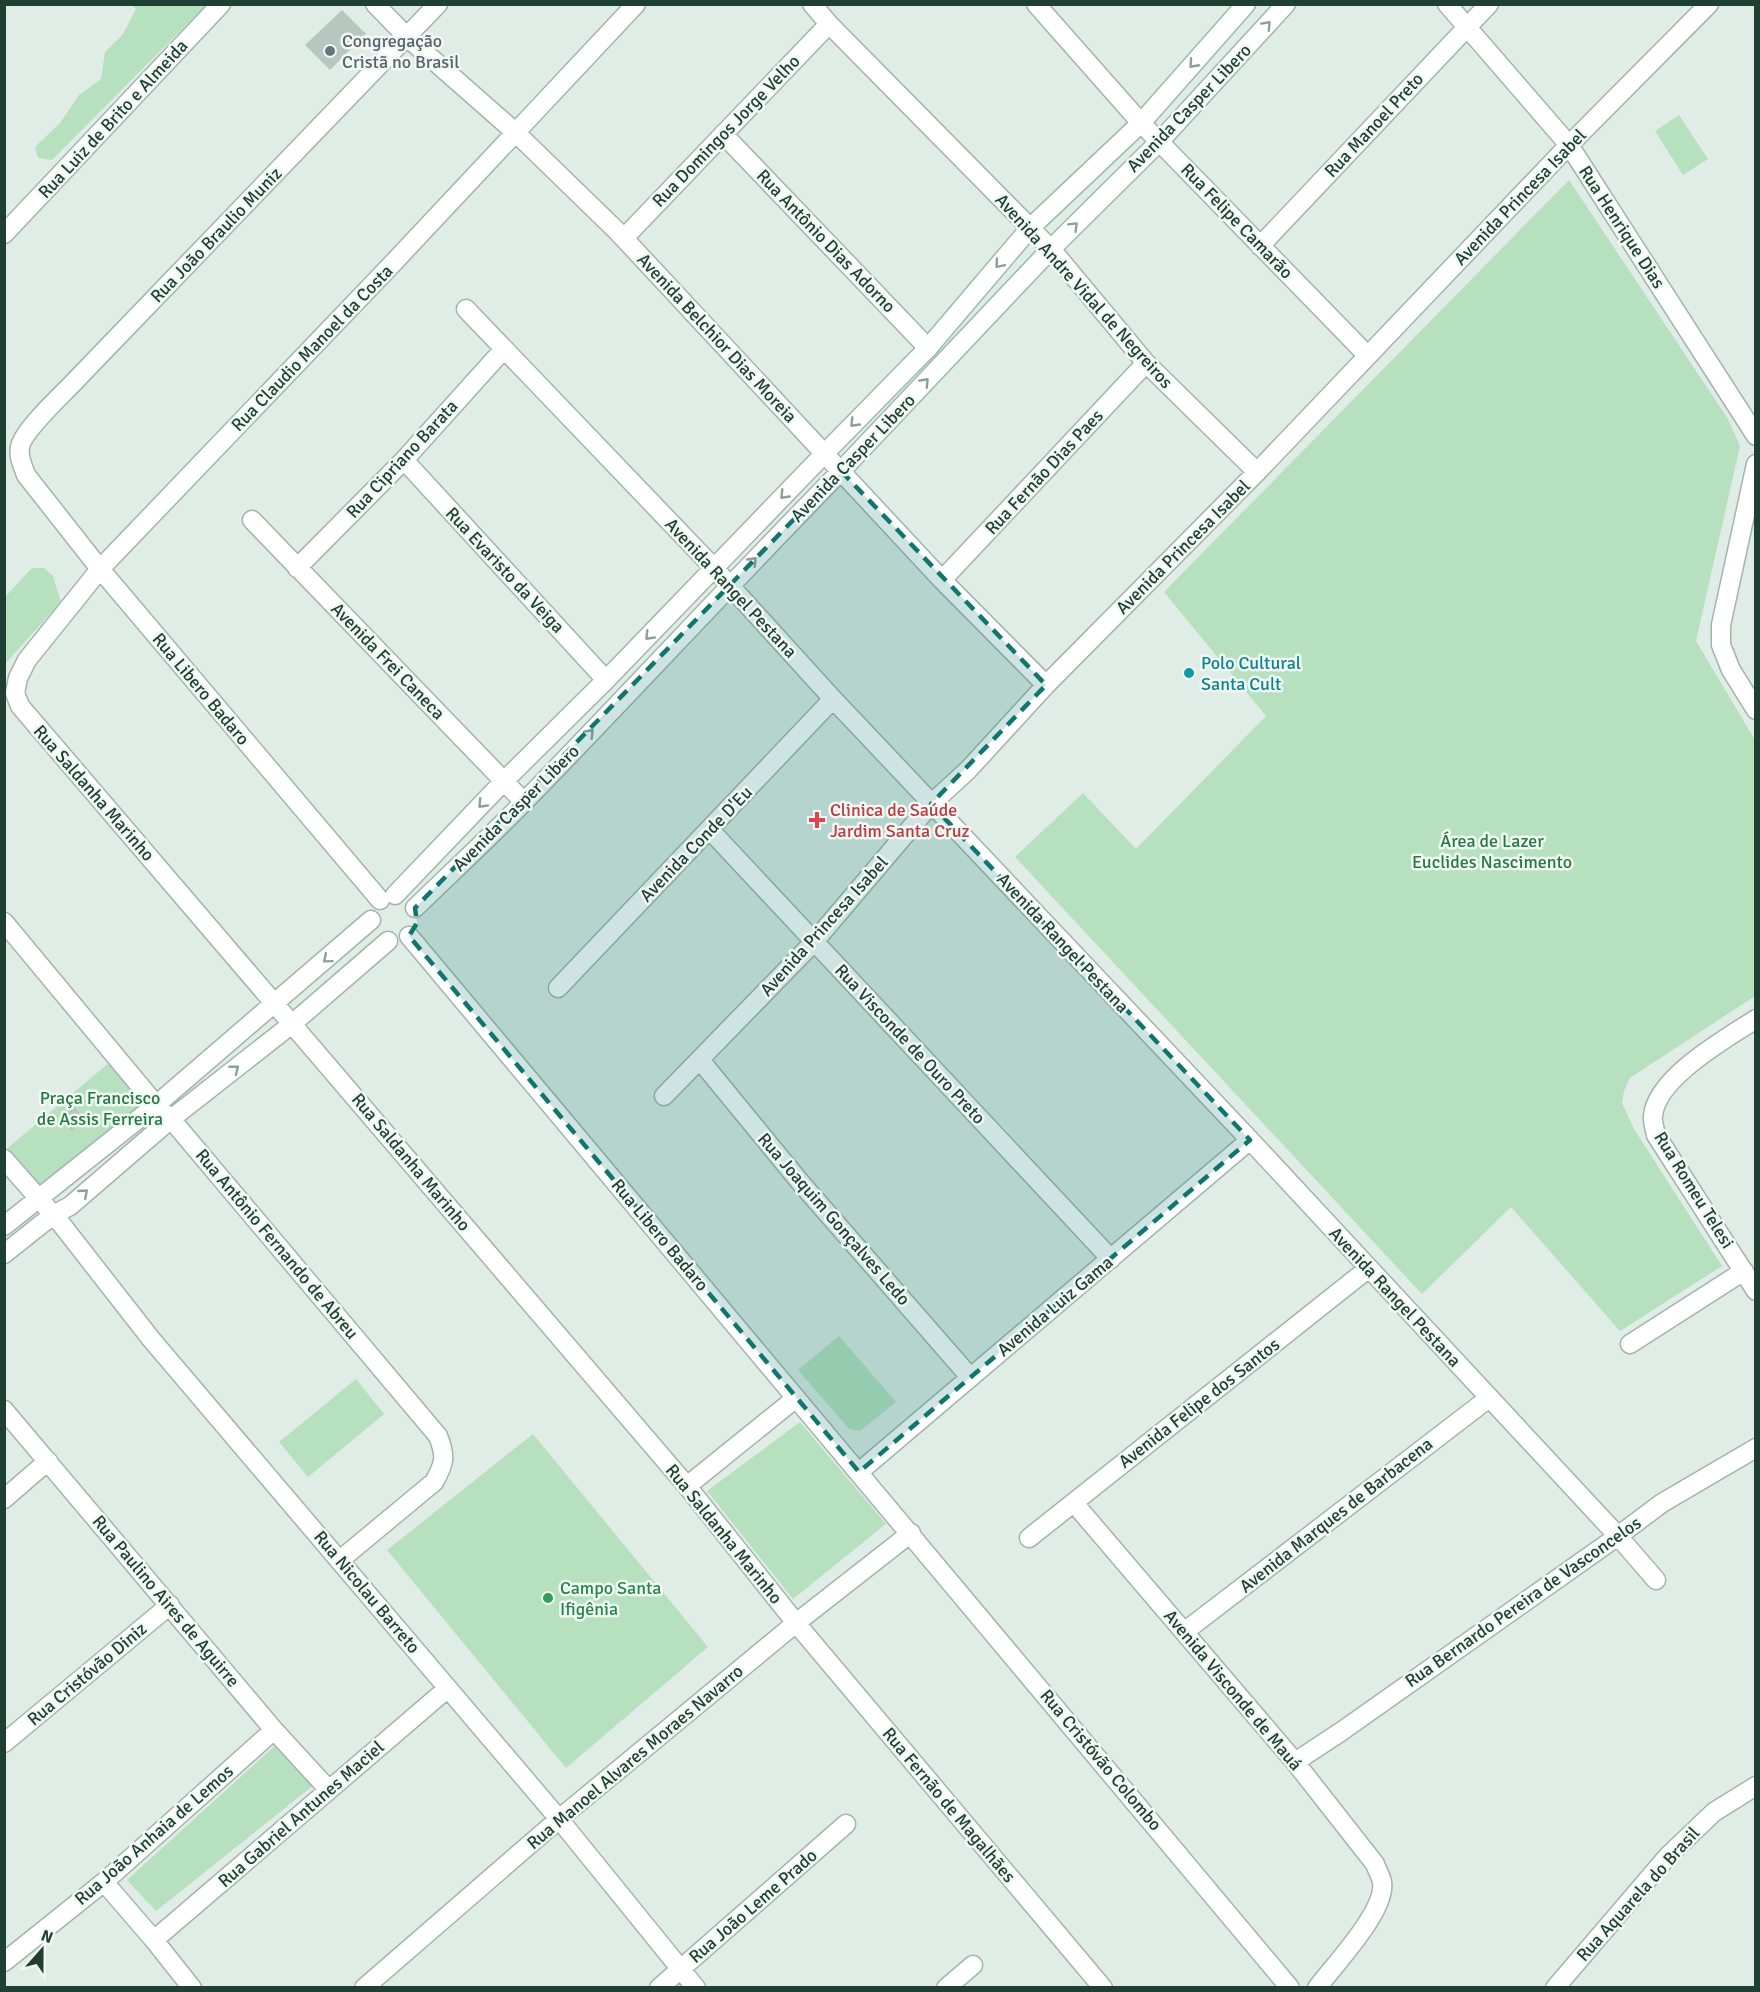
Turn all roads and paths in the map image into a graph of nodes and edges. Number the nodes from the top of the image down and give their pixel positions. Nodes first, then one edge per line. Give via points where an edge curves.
1 (221, 4) edge
2 (375, 4) edge
3 (438, 4) edge
4 (636, 4) edge
5 (812, 4) edge
6 (1036, 4) edge
7 (1286, 4) edge
8 (1447, 4) edge
9 (1489, 4) edge
10 (1709, 4) edge
11 (1245, 5) edge
12 (829, 24) junction
13 (1467, 27) junction
14 (407, 37) junction
15 (1141, 123) junction
16 (515, 132) junction
17 (723, 134) junction
18 (1160, 141) junction
19 (1569, 145) junction
20 (1030, 228) junction
21 (4, 234) edge
22 (624, 238) junction
23 (1260, 246) junction
24 (1051, 249) junction
25 (466, 309) dead end
26 (928, 348) junction
27 (504, 349) junction
28 (1368, 356) junction
29 (1146, 363) junction
30 (1755, 436) edge
31 (825, 453) junction
32 (404, 460) junction
33 (1755, 464) edge
34 (842, 471) junction
35 (1257, 472) junction
36 (26, 475) joint
37 (252, 520) dead end
38 (297, 568) junction
39 (714, 568) junction
40 (100, 569) junction
41 (942, 580) junction
42 (729, 585) junction
43 (606, 680) junction
44 (1046, 685) junction
45 (833, 699) junction
46 (20, 706) joint
47 (1755, 710) edge
48 (504, 781) junction
49 (524, 802) junction
50 (931, 804) junction
51 (710, 830) junction
52 (387, 897) junction
53 (415, 908) junction
54 (371, 920) junction
55 (4, 922) edge
56 (410, 936) junction
57 (388, 941) junction
58 (814, 942) junction
59 (558, 988) dead end
60 (274, 1002) junction
61 (1755, 1019) edge
62 (292, 1024) junction
63 (700, 1060) junction
64 (664, 1096) dead end
65 (156, 1105) junction
66 (171, 1119) junction
67 (1250, 1140) junction
68 (4, 1160) edge
69 (38, 1198) junction
70 (53, 1215) junction
71 (4, 1226) edge
72 (4, 1254) edge
73 (1111, 1259) junction
74 (1369, 1268) junction
75 (1744, 1271) junction
76 (1755, 1291) edge
77 (1630, 1344) dead end
78 (970, 1377) junction
79 (796, 1398) junction
80 (1489, 1398) junction
81 (4, 1410) edge
82 (1755, 1448) edge
83 (48, 1461) junction
84 (859, 1472) junction
85 (687, 1486) junction
86 (4, 1499) edge
87 (1074, 1503) junction
88 (911, 1533) junction
89 (1618, 1536) junction
90 (1029, 1538) dead end
91 (340, 1560) junction
92 (1656, 1580) dead end
93 (170, 1605) junction
94 (796, 1623) junction
95 (1184, 1632) junction
96 (448, 1688) junction
97 (274, 1730) junction
98 (4, 1743) edge
99 (1295, 1762) junction
100 (1755, 1786) edge
101 (329, 1790) junction
102 (559, 1819) junction
103 (846, 1824) dead end
104 (104, 1882) junction
105 (154, 1940) junction
106 (4, 1962) edge
107 (974, 1965) dead end
108 (681, 1970) junction
109 (192, 1988) edge
110 (364, 1988) edge
111 (659, 1988) edge
112 (696, 1988) edge
113 (946, 1988) edge
114 (1102, 1988) edge
115 (1290, 1988) edge
116 (1317, 1988) edge
117 (1555, 1988) edge

1 - 21 street, Rua Luiz de Brito e Almeida
2 - 14 street, Avenida Belchior Dias Moreia
3 - 14 street, Rua João Braulio Muniz
4 - 16 street, Rua Claudio Manoel da Costa
5 - 12 street, Avenida Andre Vidal de Negreiros
6 - 15 street, Rua Felipe Camarão
18 -> 7 street, Avenida Casper Libero
8 - 13 street, Rua Henrique Dias
9 - 13 street, Rua Manoel Preto
10 - 19 street, Avenida Princesa Isabel
11 -> 15 street, Avenida Casper Libero
12 - 17 street, Rua Domingos Jorge Velho
12 - 20 street, Avenida Andre Vidal de Negreiros
13 - 19 street, Rua Henrique Dias
13 - 23 street, Rua Manoel Preto
14 - 16 street, Avenida Belchior Dias Moreia
14 - 36 street, Rua João Braulio Muniz via 29,430 20,446
15 - 18 street, Rua Felipe Camarão
15 - 20 street, Avenida Casper Libero
16 - 22 street, Avenida Belchior Dias Moreia
16 - 40 street, Rua Claudio Manoel da Costa
17 - 22 street, Rua Domingos Jorge Velho
17 - 26 street, Rua Antônio Dias Adorno
18 - 23 street, Rua Felipe Camarão
24 -> 18 street, Avenida Casper Libero
19 - 28 street, Avenida Princesa Isabel
19 - 30 street, Rua Henrique Dias
20 - 24 street, Avenida Andre Vidal de Negreiros
20 -> 26 street, Avenida Casper Libero
22 - 31 street, Avenida Belchior Dias Moreia
23 - 28 street, Rua Felipe Camarão
24 - 29 street, Avenida Andre Vidal de Negreiros
34 -> 24 street, Avenida Casper Libero
25 - 27 street, Avenida Rangel Pestana
26 -> 31 street, Avenida Casper Libero
27 - 32 street, Rua Cipriano Barata
27 - 39 street, Avenida Rangel Pestana
28 - 35 street, Avenida Princesa Isabel
29 - 35 street, Avenida Andre Vidal de Negreiros
29 - 41 street, Rua Fernão Dias Paes
31 - 34 street, Avenida Belchior Dias Moreia
31 -> 39 street, Avenida Casper Libero
32 - 38 street, Rua Cipriano Barata
32 - 43 street, Rua Evaristo da Veiga
33 - 47 street via 1721,625 1721,645
34 - 41 street, Avenida Belchior Dias Moreia
42 -> 34 street, Avenida Casper Libero
35 - 44 street, Avenida Princesa Isabel
36 - 40 street, Rua Libero Badaro
37 - 38 street, Avenida Frei Caneca
38 - 48 street, Avenida Frei Caneca
39 - 42 street, Avenida Rangel Pestana
39 -> 43 street, Avenida Casper Libero
40 - 46 street, Rua Claudio Manoel da Costa via 27,660 15,693
40 - 52 street, Rua Libero Badaro
41 - 44 street, Avenida Belchior Dias Moreia
42 - 45 street, Avenida Rangel Pestana
49 -> 42 street, Avenida Casper Libero
43 - 48 street, Avenida Casper Libero
44 - 50 street, Avenida Princesa Isabel
45 - 50 street, Avenida Rangel Pestana
45 - 51 street, Avenida Conde D'Eu
46 - 60 street, Rua Saldanha Marinho
48 - 49 street, Avenida Frei Caneca
48 -> 52 street, Avenida Casper Libero
49 - 53 street, Avenida Casper Libero
50 - 58 street, Avenida Princesa Isabel
50 - 67 street, Avenida Rangel Pestana
51 - 58 street, Rua Visconde de Ouro Preto
51 - 59 street, Avenida Conde D'Eu
52 - 53 street via 405,897
52 - 54 street via 372,909
53 - 56 street via 417,923
54 - 57 street via 375,932
54 -> 60 street
55 - 65 street, Rua Antônio Fernando de Abreu
56 - 57 street
56 - 79 street, Rua Libero Badaro
57 - 62 street
58 - 63 street, Avenida Princesa Isabel
58 - 73 street, Rua Visconde de Ouro Preto
60 - 62 street, Rua Saldanha Marinho
60 - 65 street
61 - 75 street, Rua Romeu Telesi via 1700,1055 1663,1090 1652,1118 1656,1135
66 -> 62 street
62 - 85 street, Rua Saldanha Marinho
63 - 64 street, Avenida Princesa Isabel
63 - 78 street, Rua Joaquim Gonçalves Ledo
65 - 66 street, Rua Antônio Fernando de Abreu
65 - 69 street
70 -> 66 street via 69,1206
66 - 91 street, Rua Antônio Fernando de Abreu via 438,1436 445,1453 434,1482
67 - 73 street, Avenida Luiz Gama
67 - 74 street, Avenida Rangel Pestana
68 - 69 street, Rua Nicolau Barreto
69 - 70 street, Rua Nicolau Barreto
69 - 71 street
70 - 72 street
70 - 91 street, Rua Nicolau Barreto via 152,1339
73 - 78 street, Avenida Luiz Gama
74 - 80 street, Avenida Rangel Pestana
74 - 87 street, Avenida Felipe dos Santos
75 - 76 street, Rua Romeu Telesi
75 - 77 street
78 - 84 street, Avenida Luiz Gama
79 - 84 street, Rua Libero Badaro
79 - 85 street
80 - 89 street, Avenida Rangel Pestana
80 - 95 street, Avenida Marques de Barbacena
81 - 83 street, Rua Paulino Aires de Aguirre
82 - 89 street, Rua Bernardo Pereira de Vasconcelos via 1662,1503
83 - 86 street
83 - 93 street, Rua Paulino Aires de Aguirre
84 - 88 street, Rua Libero Badaro
85 - 94 street, Rua Saldanha Marinho
87 - 90 street, Avenida Felipe dos Santos
87 - 95 street, Avenida Visconde de Mauá
88 - 94 street, Rua Manoel Alvares Moraes Navarro
88 - 115 street, Rua Cristóvão Colombo
89 - 92 street, Avenida Rangel Pestana
89 - 99 street, Rua Bernardo Pereira de Vasconcelos
91 - 96 street, Rua Nicolau Barreto
93 - 97 street, Rua Paulino Aires de Aguirre
93 - 98 street, Rua Cristóvão Diniz
94 - 102 street, Rua Manoel Alvares Moraes Navarro
94 - 114 street, Rua Fernão de Magalhães
95 - 99 street, Avenida Visconde de Mauá
96 - 101 street, Rua Gabriel Antunes Maciel
96 - 102 street, Rua Nicolau Barreto
97 - 101 street, Rua Paulino Aires de Aguirre
97 - 104 street, Rua João Anhaia de Lemos
99 - 116 street, Avenida Visconde de Mauá via 1375,1864 1383,1883 1380,1903 1370,1919
100 - 117 street, Rua Aquarela do Brasil via 1714,1812 1667,1857
101 - 105 street, Rua Gabriel Antunes Maciel
102 - 108 street, Rua Nicolau Barreto
102 - 110 street, Rua Manoel Alvares Moraes Navarro
103 - 108 street, Rua João Leme Prado
104 - 105 street
104 - 106 street, Rua João Anhaia de Lemos
105 - 109 street
107 - 113 street
108 - 111 street, Rua João Leme Prado
108 - 112 street, Rua Nicolau Barreto

